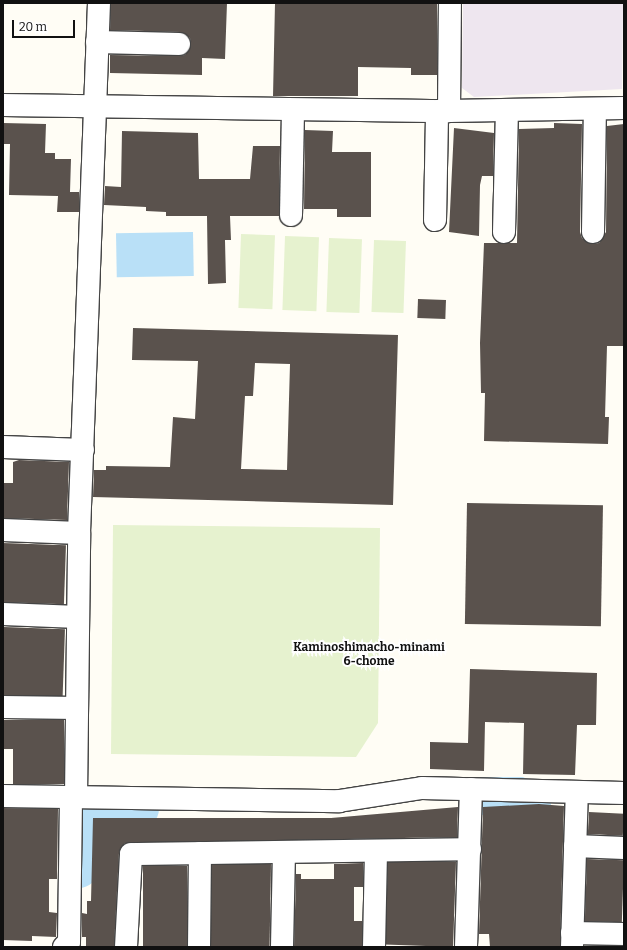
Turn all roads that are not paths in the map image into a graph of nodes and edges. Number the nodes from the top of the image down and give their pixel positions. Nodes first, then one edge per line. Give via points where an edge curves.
1 (99, 3) edge
2 (450, 3) edge
3 (97, 42) junction
4 (179, 44) dead end
5 (3, 106) edge
6 (95, 108) junction
7 (624, 108) edge
8 (595, 109) junction
9 (293, 110) junction
10 (507, 110) junction
11 (443, 111) junction
12 (291, 215) dead end
13 (435, 220) dead end
14 (504, 232) dead end
15 (592, 232) dead end
16 (3, 447) edge
17 (83, 450) junction
18 (3, 530) edge
19 (79, 533) junction
20 (3, 614) edge
21 (78, 617) junction
22 (3, 707) edge
23 (77, 708) junction
24 (577, 792) junction
25 (624, 793) edge
26 (471, 794) junction
27 (3, 796) edge
28 (73, 797) junction
29 (575, 846) junction
30 (624, 848) edge
31 (376, 850) junction
32 (470, 850) junction
33 (284, 852) junction
34 (200, 853) junction
35 (624, 934) edge
36 (572, 940) edge
37 (64, 947) edge
38 (126, 947) edge
39 (199, 947) edge
40 (282, 947) edge
41 (374, 947) edge
42 (466, 947) edge

1 - 3 street
2 - 11 street
3 - 4 street
3 - 6 street
5 - 6 street
6 - 9 street
6 - 17 street
7 - 8 street
8 - 10 street
8 - 15 street
9 - 11 street
9 - 12 street
10 - 11 street
10 - 14 street
11 - 13 street
16 - 17 street
17 - 19 street
18 - 19 street
19 - 21 street
20 - 21 street
21 - 23 street
22 - 23 street
23 - 28 street
24 - 25 street
24 - 26 street
24 - 29 street
26 - 28 street via 422,788 338,801
26 - 32 street
27 - 28 street
28 - 37 street via 69,942
29 - 30 street
29 - 36 street
31 - 32 street
31 - 33 street
31 - 41 street
32 - 42 street
33 - 34 street
33 - 40 street
34 - 38 street via 131,854
34 - 39 street
35 - 36 street

